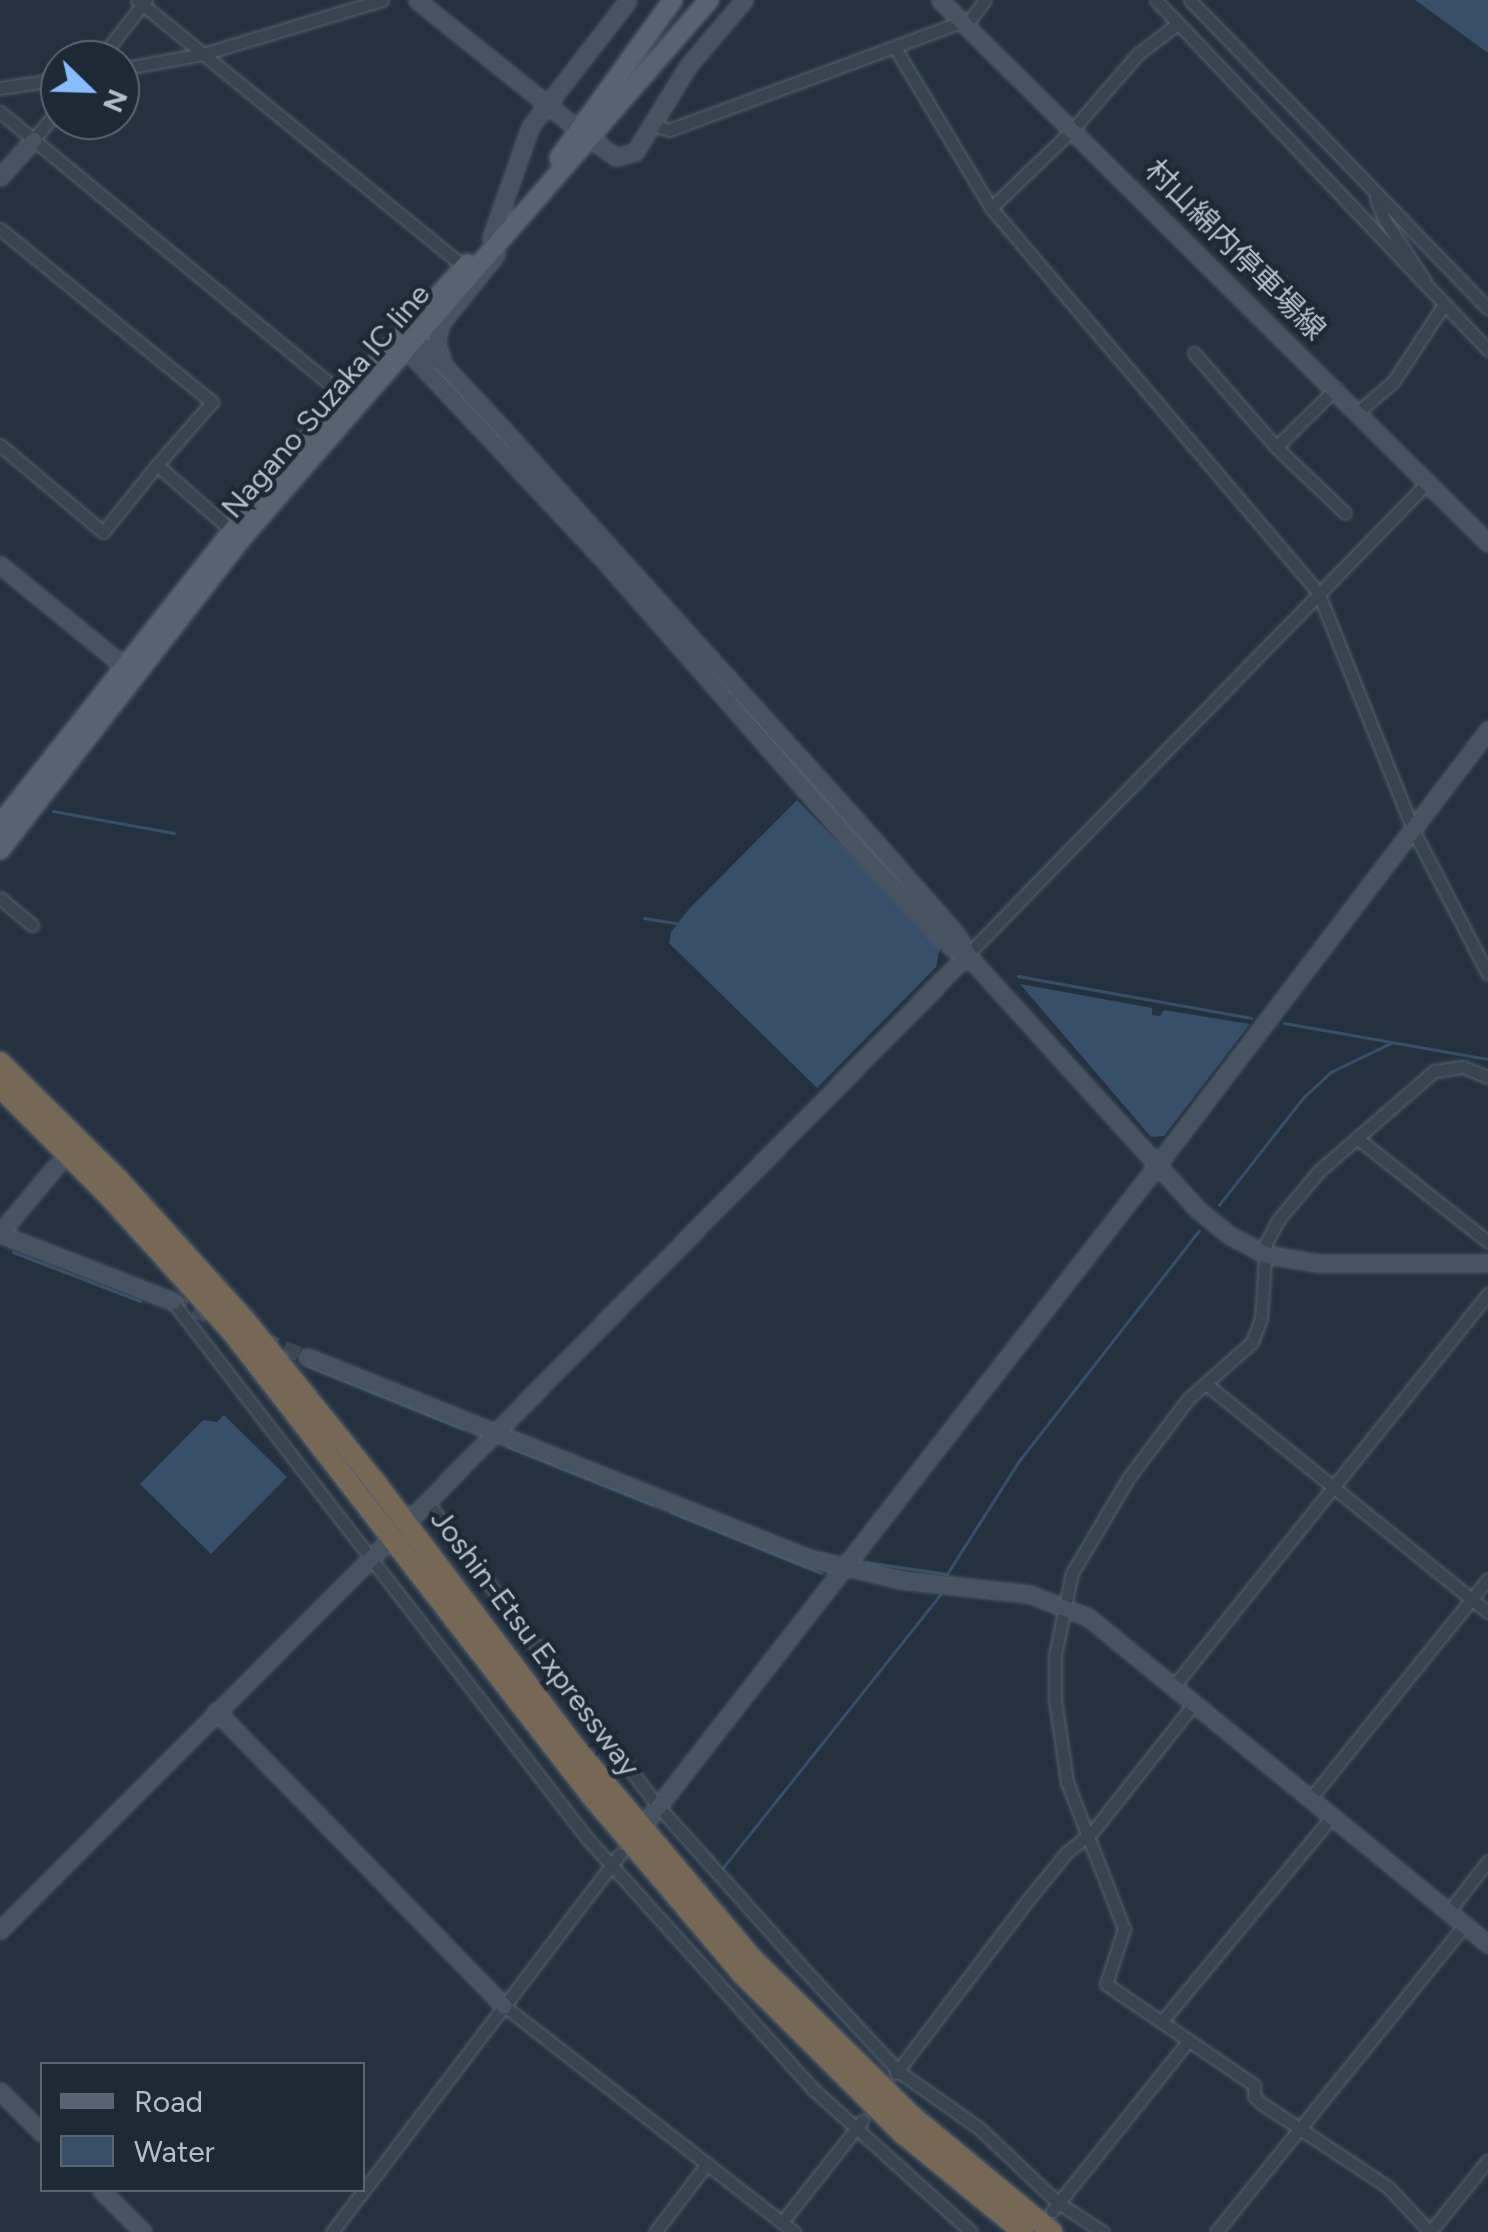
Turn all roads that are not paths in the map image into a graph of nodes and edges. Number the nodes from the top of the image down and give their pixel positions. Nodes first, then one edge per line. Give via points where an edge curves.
1 (382, 0) edge
2 (417, 0) edge
3 (628, 0) edge
4 (673, 0) edge
5 (708, 0) edge
6 (744, 0) edge
7 (940, 0) edge
8 (985, 0) edge
9 (1156, 0) edge
10 (1190, 0) edge
11 (142, 2) edge
12 (965, 23) junction
13 (1178, 24) junction
14 (114, 40) edge
15 (895, 48) junction
16 (203, 54) junction
17 (140, 65) edge
18 (40, 82) edge
19 (0, 88) edge
20 (547, 105) junction
21 (0, 112) edge
22 (653, 125) junction
23 (1073, 128) junction
24 (40, 132) edge
25 (586, 135) junction
26 (33, 140) junction
27 (0, 177) edge
28 (1373, 190) junction
29 (991, 208) junction
30 (0, 229) edge
31 (498, 238) junction
32 (464, 268) junction
33 (1432, 295) junction
34 (1442, 306) junction
35 (1488, 308) edge
36 (408, 340) junction
37 (1488, 350) edge
38 (1194, 353) dead end
39 (448, 369) junction
40 (1336, 388) junction
41 (344, 396) junction
42 (1359, 411) junction
43 (0, 445) edge
44 (1276, 447) junction
45 (157, 466) junction
46 (1428, 482) junction
47 (1345, 513) dead end
48 (231, 530) junction
49 (1488, 543) edge
50 (0, 565) edge
51 (1318, 592) junction
52 (124, 667) junction
53 (1488, 730) edge
54 (0, 824) edge
55 (1414, 832) junction
56 (0, 850) edge
57 (0, 898) edge
58 (32, 925) dead end
59 (967, 955) junction
60 (1486, 964) edge
61 (0, 1062) edge
62 (1488, 1077) edge
63 (0, 1086) edge
64 (1357, 1138) junction
65 (1158, 1164) junction
66 (54, 1166) dead end
67 (0, 1233) edge
68 (1488, 1242) edge
69 (1265, 1254) junction
70 (1488, 1263) edge
71 (1488, 1294) edge
72 (172, 1301) joint
73 (307, 1357) tunnel mouth
74 (1206, 1384) junction
75 (497, 1431) junction
76 (1335, 1487) junction
77 (421, 1508) joint
78 (378, 1551) junction
79 (842, 1568) junction
80 (1488, 1580) edge
81 (1472, 1598) junction
82 (1064, 1607) junction
83 (1488, 1612) edge
84 (1172, 1687) junction
85 (1192, 1706) junction
86 (216, 1710) junction
87 (1309, 1800) junction
88 (653, 1812) junction
89 (1331, 1818) junction
90 (1084, 1834) junction
91 (620, 1854) dead end
92 (1488, 1861) edge
93 (612, 1866) junction
94 (1448, 1912) junction
95 (1465, 1925) junction
96 (0, 1930) edge
97 (1488, 1944) edge
98 (504, 2006) junction
99 (1163, 2020) junction
100 (1189, 2040) junction
101 (896, 2073) junction
102 (0, 2091) edge
103 (859, 2125) junction
104 (1303, 2129) junction
105 (40, 2131) edge
106 (1488, 2160) edge
107 (706, 2164) junction
108 (365, 2189) edge
109 (103, 2192) edge
110 (362, 2192) edge
111 (1054, 2215) edge
112 (782, 2222) junction
113 (143, 2232) edge
114 (332, 2232) edge
115 (655, 2232) edge
116 (794, 2232) edge
117 (971, 2232) edge
118 (1023, 2232) edge
119 (1103, 2232) edge
120 (1216, 2232) edge

1 - 16 street
2 - 20 street
3 - 20 street
4 - 25 main road, Nagano Suzaka IC line
5 - 25 main road, Nagano Suzaka IC line
6 - 22 street via 688,66
7 - 12 street, 村山綿内停車場線
8 - 12 street
9 - 13 street
10 - 28 street
11 - 14 street
11 - 16 street
12 - 15 street
12 - 23 street, 村山綿内停車場線
13 - 23 street via 1138,54
13 - 33 street
15 - 22 street via 669,130
15 - 29 street
16 - 17 street
16 - 32 street
18 - 19 street
20 - 25 street
20 - 31 street via 524,138
21 - 26 street
22 - 25 street via 630,156 610,155
23 - 29 street
23 - 40 street, 村山綿内停車場線
24 - 26 street
25 - 31 main road, Nagano Suzaka IC line
26 - 27 street
26 - 41 street
28 - 33 street
28 - 35 street
29 - 51 street
30 - 45 street via 212,402
31 - 32 main road, Nagano Suzaka IC line
31 - 36 main road, Nagano Suzaka IC line
31 - 39 street via 482,276 438,330
32 - 36 main road, Nagano Suzaka IC line
33 - 34 street
34 - 37 street
34 - 42 street via 1394,382
36 - 39 street
36 - 41 main road, Nagano Suzaka IC line
36 - 56 main road, Nagano Suzaka IC line via 240,539
36 - 59 street via 850,840 951,947
38 - 44 street
39 - 59 street via 855,819
40 - 42 street, 村山綿内停車場線
40 - 44 street
41 - 48 main road, Nagano Suzaka IC line
42 - 46 street, 村山綿内停車場線
43 - 45 street via 103,532
44 - 47 street
45 - 48 street
46 - 49 street, 村山綿内停車場線
46 - 51 street
48 - 52 main road, Nagano Suzaka IC line
50 - 52 street
51 - 55 street
51 - 59 street
52 - 54 main road, Nagano Suzaka IC line
53 - 55 street
55 - 60 street
55 - 65 street
57 - 58 street
59 - 65 street
59 - 75 street
61 - 111 highway, Joshin-Etsu Expressway via 118,1179 245,1320 597,1774 752,1958 912,2116
62 - 64 street via 1463,1068 1434,1071
63 - 118 highway, Joshin-Etsu Expressway via 232,1332 593,1798 717,1946 860,2094
64 - 68 street
64 - 69 street via 1308,1182 1278,1220
65 - 69 street via 1216,1226
65 - 79 street
66 - 67 street
67 - 72 street
69 - 70 street via 1317,1262
69 - 74 street via 1260,1326 1247,1348
71 - 76 street
72 - 78 street
73 - 75 street
74 - 76 street
74 - 82 street via 1164,1426 1129,1477 1072,1573
75 - 77 street
75 - 79 street
76 - 81 street
76 - 84 street
77 - 88 street
78 - 86 street
78 - 93 street via 478,1699
79 - 82 street via 1030,1594
79 - 88 street
80 - 81 street
81 - 83 street
81 - 87 street
82 - 84 street via 1134,1651
82 - 90 street via 1054,1654 1055,1700 1066,1782
84 - 85 street
85 - 87 street
85 - 90 street via 1094,1830
86 - 96 street
86 - 98 street
87 - 89 street
88 - 101 street
89 - 94 street
89 - 99 street
90 - 99 street via 1124,1929 1104,1980
90 - 101 street
91 - 93 street
92 - 94 street
93 - 98 street
93 - 103 street via 730,2001
94 - 95 street
95 - 97 street
95 - 104 street
98 - 107 street
98 - 108 street
99 - 100 street
100 - 104 street via 1254,2085 1260,2102
100 - 111 street
101 - 111 street via 979,2128
102 - 105 street
103 - 112 street
103 - 117 street
104 - 106 street via 1388,2187 1430,2232
104 - 120 street
107 - 112 street
107 - 115 street
109 - 113 street
110 - 114 street
111 - 119 street
112 - 116 street

